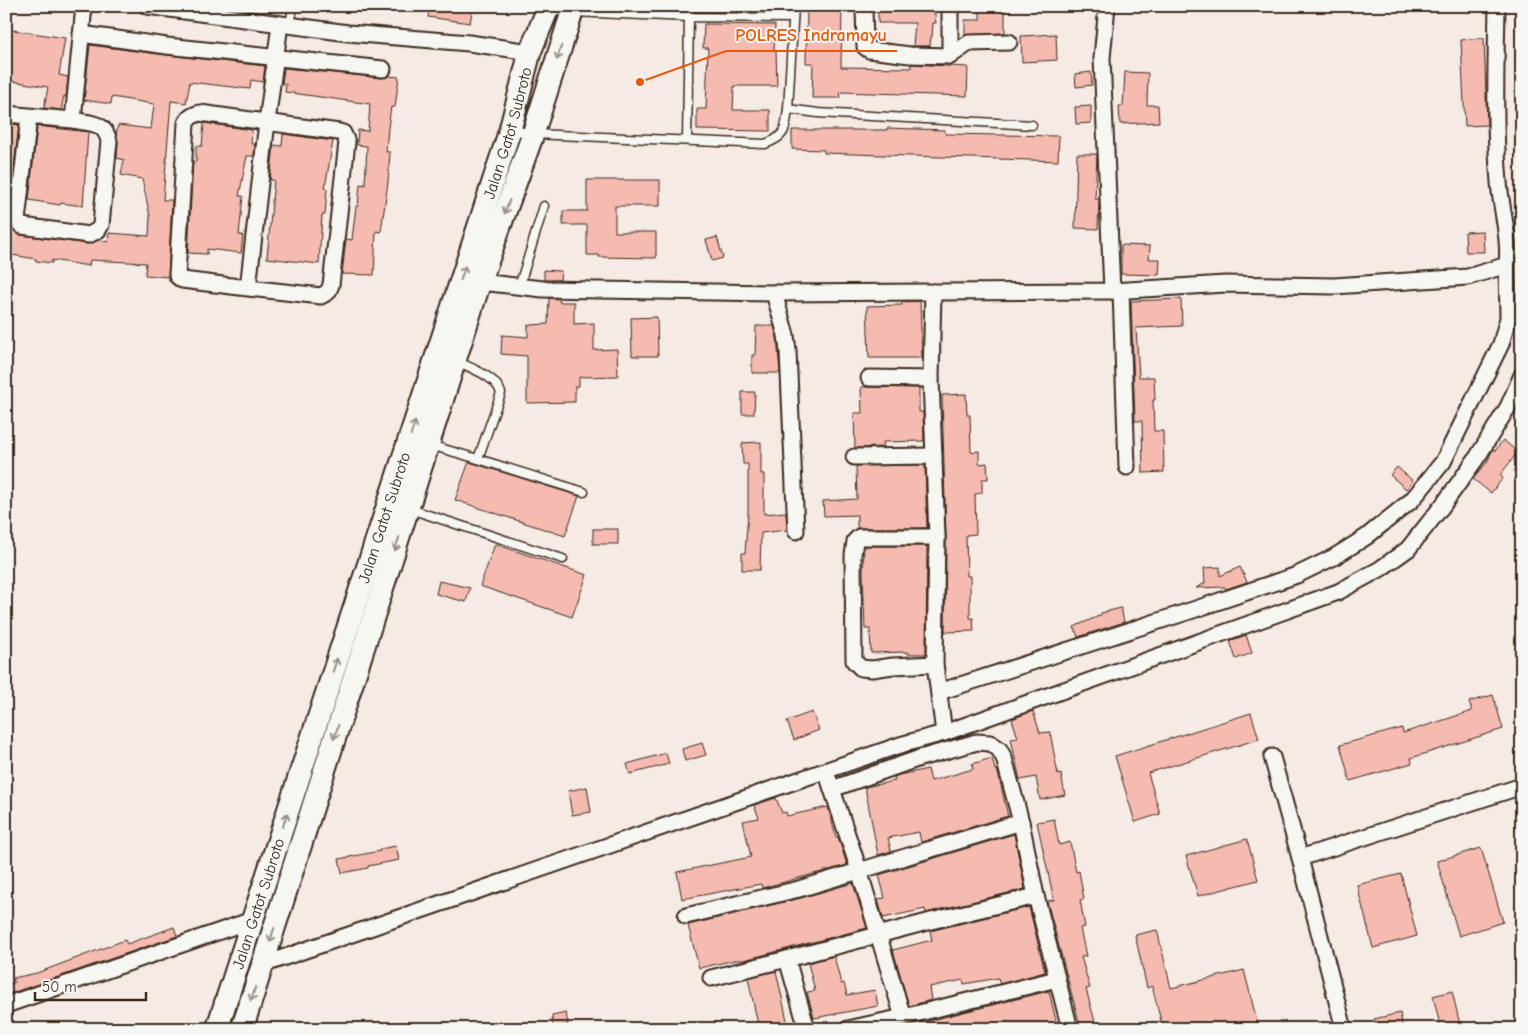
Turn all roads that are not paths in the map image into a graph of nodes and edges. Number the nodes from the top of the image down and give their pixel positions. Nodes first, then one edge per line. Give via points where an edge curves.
1 (84, 6) edge
2 (147, 6) edge
3 (293, 6) edge
4 (690, 6) edge
5 (794, 6) edge
6 (864, 6) edge
7 (950, 6) edge
8 (1106, 6) edge
9 (1497, 6) edge
10 (546, 7) edge
11 (573, 9) edge
12 (689, 17) junction
13 (794, 18) junction
14 (285, 25) junction
15 (81, 34) junction
16 (1008, 42) dead end
17 (530, 52) junction
18 (950, 56) junction
19 (275, 58) junction
20 (383, 69) dead end
21 (788, 109) junction
22 (6, 114) edge
23 (29, 116) junction
24 (73, 120) junction
25 (267, 122) junction
26 (1032, 124) dead end
27 (510, 130) junction
28 (533, 134) junction
29 (687, 140) junction
30 (544, 206) dead end
31 (1507, 265) junction
32 (480, 282) junction
33 (519, 287) junction
34 (248, 288) junction
35 (1116, 291) junction
36 (933, 292) junction
37 (774, 293) junction
38 (456, 360) junction
39 (1522, 375) edge
40 (869, 378) dead end
41 (931, 379) junction
42 (429, 444) junction
43 (934, 456) junction
44 (854, 457) dead end
45 (478, 459) junction
46 (1127, 467) dead end
47 (584, 492) dead end
48 (408, 509) junction
49 (796, 531) dead end
50 (937, 536) junction
51 (563, 560) dead end
52 (935, 664) junction
53 (940, 695) junction
54 (944, 730) junction
55 (1272, 757) dead end
56 (826, 772) junction
57 (1522, 786) edge
58 (832, 789) junction
59 (1021, 822) junction
60 (1300, 858) junction
61 (859, 870) junction
62 (1036, 896) junction
63 (686, 916) dead end
64 (250, 926) junction
65 (880, 936) junction
66 (788, 959) junction
67 (263, 962) junction
68 (711, 978) dead end
69 (1057, 980) junction
70 (6, 1005) edge
71 (903, 1017) junction
72 (217, 1029) edge
73 (242, 1029) edge
74 (807, 1029) edge
75 (848, 1029) edge
76 (1070, 1029) edge
77 (1344, 1029) edge

1 - 15 street
2 - 14 street
3 - 14 lane
4 - 12 lane
5 - 13 lane
6 - 18 street via 865,47 869,50 910,56
7 - 18 street
8 - 35 street via 1102,58
9 - 31 street via 1498,182
10 - 11 lane
10 - 17 street, Jalan Gatot Subroto
11 - 12 lane
11 -> 28 street, Jalan Gatot Subroto
12 - 13 lane
12 - 29 lane
13 - 21 lane
14 - 17 street
14 - 19 street
15 - 19 street
15 - 24 street
16 - 18 street via 969,43
17 - 27 street, Jalan Gatot Subroto
19 - 20 street
19 - 25 street
21 - 26 lane
21 - 29 lane via 781,135 765,144
22 - 23 street
23 - 24 street
23 - 24 street via 17,221 22,226 89,235 101,225 109,141 101,126
25 - 34 street
25 - 34 street via 200,113 190,117 186,124 177,276 182,280
25 - 34 street via 343,133 347,142 331,285 321,296
27 - 28 lane
64 -> 27 street, Jalan Gatot Subroto
28 - 29 lane
28 -> 32 street, Jalan Gatot Subroto
30 - 33 lane
31 - 35 street via 1468,277 1440,279 1334,286 1225,284
31 - 53 street via 1508,318 1501,344 1443,462 1412,500 1366,537 1297,575
32 - 33 street
32 - 38 street, Jalan Gatot Subroto
33 - 37 street
35 - 36 street
35 - 46 street
36 - 37 street
36 - 41 street
37 - 49 street via 788,351
38 - 42 street, Jalan Gatot Subroto
38 - 45 lane via 494,381 501,392
39 - 54 street via 1508,407 1444,505 1408,549 1380,569 1338,592
40 - 41 street
41 - 43 street
42 - 45 lane
42 - 48 street, Jalan Gatot Subroto
43 - 44 street
43 - 50 street
45 - 47 lane
48 - 51 lane
48 -> 67 street, Jalan Gatot Subroto
50 - 52 street
50 - 52 street via 859,537 855,541 853,555 856,664 872,669
52 - 53 street
53 - 54 street
54 - 56 street
55 - 60 street
56 - 58 street
56 - 67 street
57 - 60 street
58 - 59 street via 920,758 984,741 999,749 1004,758
58 - 61 street
59 - 61 street
59 - 62 street
60 - 77 street
61 - 63 street via 800,889
61 - 65 street
62 - 65 street
62 - 69 street
64 - 70 street
64 - 72 street, Jalan Gatot Subroto
65 - 66 street
65 - 71 street
66 - 68 street
66 - 74 street
67 -> 73 street, Jalan Gatot Subroto
69 - 71 street
69 - 76 street
71 - 75 street

